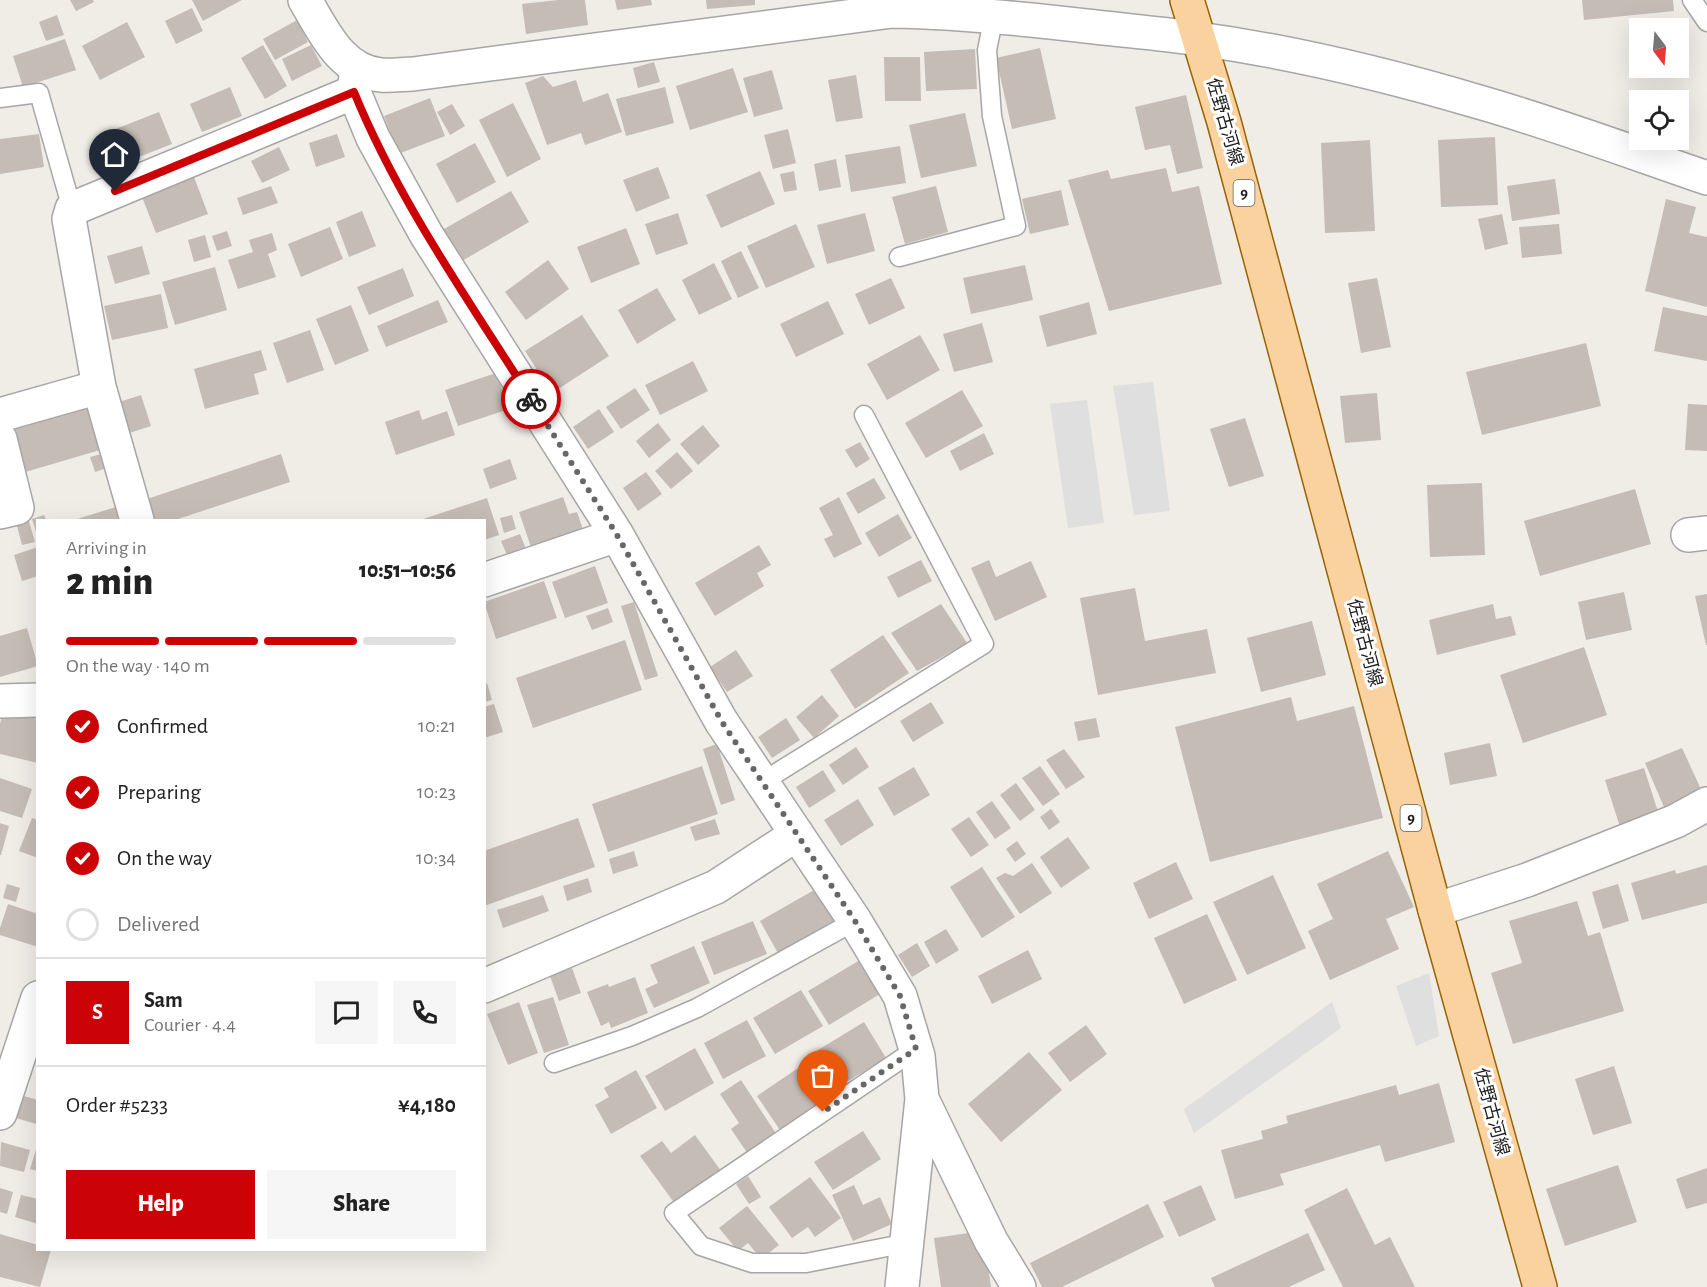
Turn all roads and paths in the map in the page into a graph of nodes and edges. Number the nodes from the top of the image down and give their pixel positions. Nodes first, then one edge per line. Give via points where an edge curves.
1 (305, 0) edge
2 (1186, 0) edge
3 (1692, 0) edge
4 (935, 6) edge
5 (994, 16) junction
6 (1707, 22) edge
7 (1199, 39) junction
8 (356, 80) junction
9 (0, 98) edge
10 (1707, 178) edge
11 (72, 209) junction
12 (899, 257) dead end
13 (99, 387) junction
14 (0, 415) edge
15 (864, 415) dead end
16 (0, 439) edge
17 (0, 513) edge
18 (137, 519) edge
19 (617, 535) junction
20 (486, 579) edge
21 (36, 700) edge
22 (0, 701) edge
23 (762, 782) junction
24 (1707, 804) edge
25 (797, 834) junction
26 (1435, 910) junction
27 (855, 921) junction
28 (486, 985) edge
29 (36, 1004) edge
30 (916, 1049) junction
31 (554, 1063) dead end
32 (922, 1099) junction
33 (0, 1113) edge
34 (907, 1243) junction
35 (902, 1287) edge
36 (1019, 1287) edge
37 (1540, 1287) edge

1 - 8 street
2 - 7 main road, 佐野古河線 / 9
3 - 6 lane
4 - 5 street
4 - 8 street
5 - 7 street
5 - 12 lane via 987,50 992,116 1016,226
7 - 10 street via 1379,75 1478,102
7 - 26 main road, 佐野古河線 / 9 via 1286,348
8 - 11 street
8 - 19 street via 373,138 426,234
9 - 11 lane via 39,93
11 - 13 street via 69,219
13 - 14 street
13 - 18 street
15 - 23 lane via 984,644
16 - 17 street via 17,508
19 - 20 street
19 - 23 street via 722,722
21 - 22 street
23 - 25 street
24 - 26 street via 1676,821 1527,880
25 - 27 street
25 - 28 street via 716,887
26 - 37 main road, 佐野古河線 / 9
27 - 30 street via 900,996
27 - 31 lane via 697,1008
29 - 33 street
30 - 32 street
30 - 34 lane via 674,1213 701,1246 752,1263 806,1263
32 - 34 street
32 - 36 street via 991,1241
34 - 35 street

